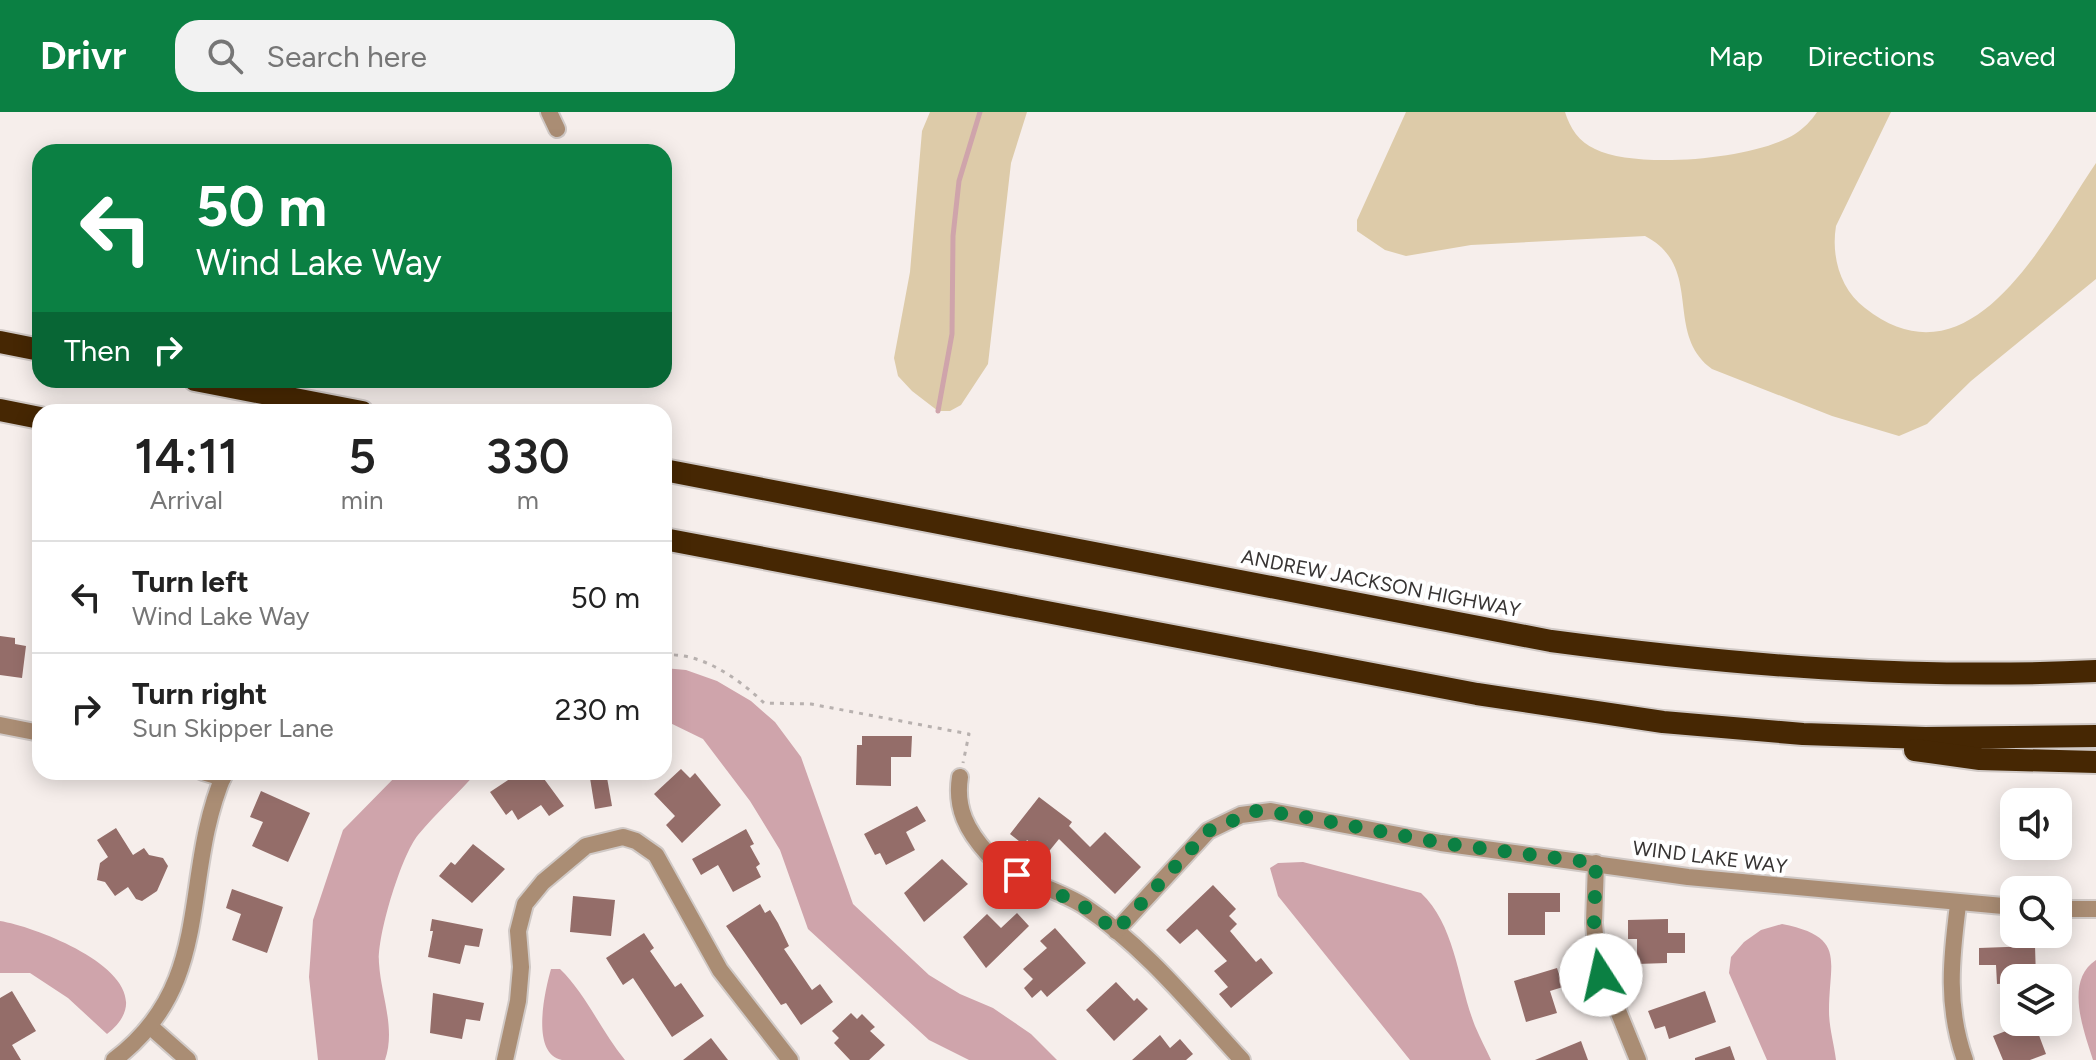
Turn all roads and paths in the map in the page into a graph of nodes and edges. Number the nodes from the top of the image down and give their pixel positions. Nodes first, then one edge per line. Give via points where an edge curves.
1 (549, 112) edge
2 (557, 129) dead end
3 (0, 342) edge
4 (32, 348) edge
5 (237, 388) edge
6 (320, 404) edge
7 (0, 410) edge
8 (32, 416) edge
9 (672, 472) edge
10 (672, 541) edge
11 (672, 654) edge
12 (2096, 671) edge
13 (0, 725) edge
14 (32, 731) edge
15 (1803, 734) junction
16 (2096, 736) edge
17 (2096, 762) edge
18 (960, 777) joint
19 (223, 780) edge
20 (1596, 863) junction
21 (1958, 905) junction
22 (2000, 906) edge
23 (2072, 909) edge
24 (2096, 909) edge
25 (1116, 931) junction
26 (152, 1028) junction
27 (114, 1060) edge
28 (188, 1060) edge
29 (505, 1060) edge
30 (790, 1060) edge
31 (1242, 1060) edge
32 (1638, 1060) edge
33 (1965, 1060) edge

1 - 2 street
3 - 4 highway
5 - 6 highway
7 - 8 highway
9 - 12 highway, ANDREW JACKSON HIGHWAY via 1551,641 1846,671
10 - 15 highway via 1477,694 1663,722
11 - 18 path via 742,681 764,703 811,704 969,734
13 - 14 street
15 - 16 highway
15 - 17 highway via 1980,759
18 - 25 street via 961,813 991,857 1082,905
19 - 26 street via 198,865 182,972
20 - 21 street, WIND LAKE WAY
20 - 25 street, WIND LAKE WAY via 1256,811 1208,831
20 - 32 street via 1597,959
21 - 22 street, WIND LAKE WAY
21 - 33 street via 1951,1002
23 - 24 street
25 - 31 street
26 - 27 street
26 - 28 street
29 - 30 street via 518,1001 518,931 525,904 586,846 623,837 656,855 720,970

